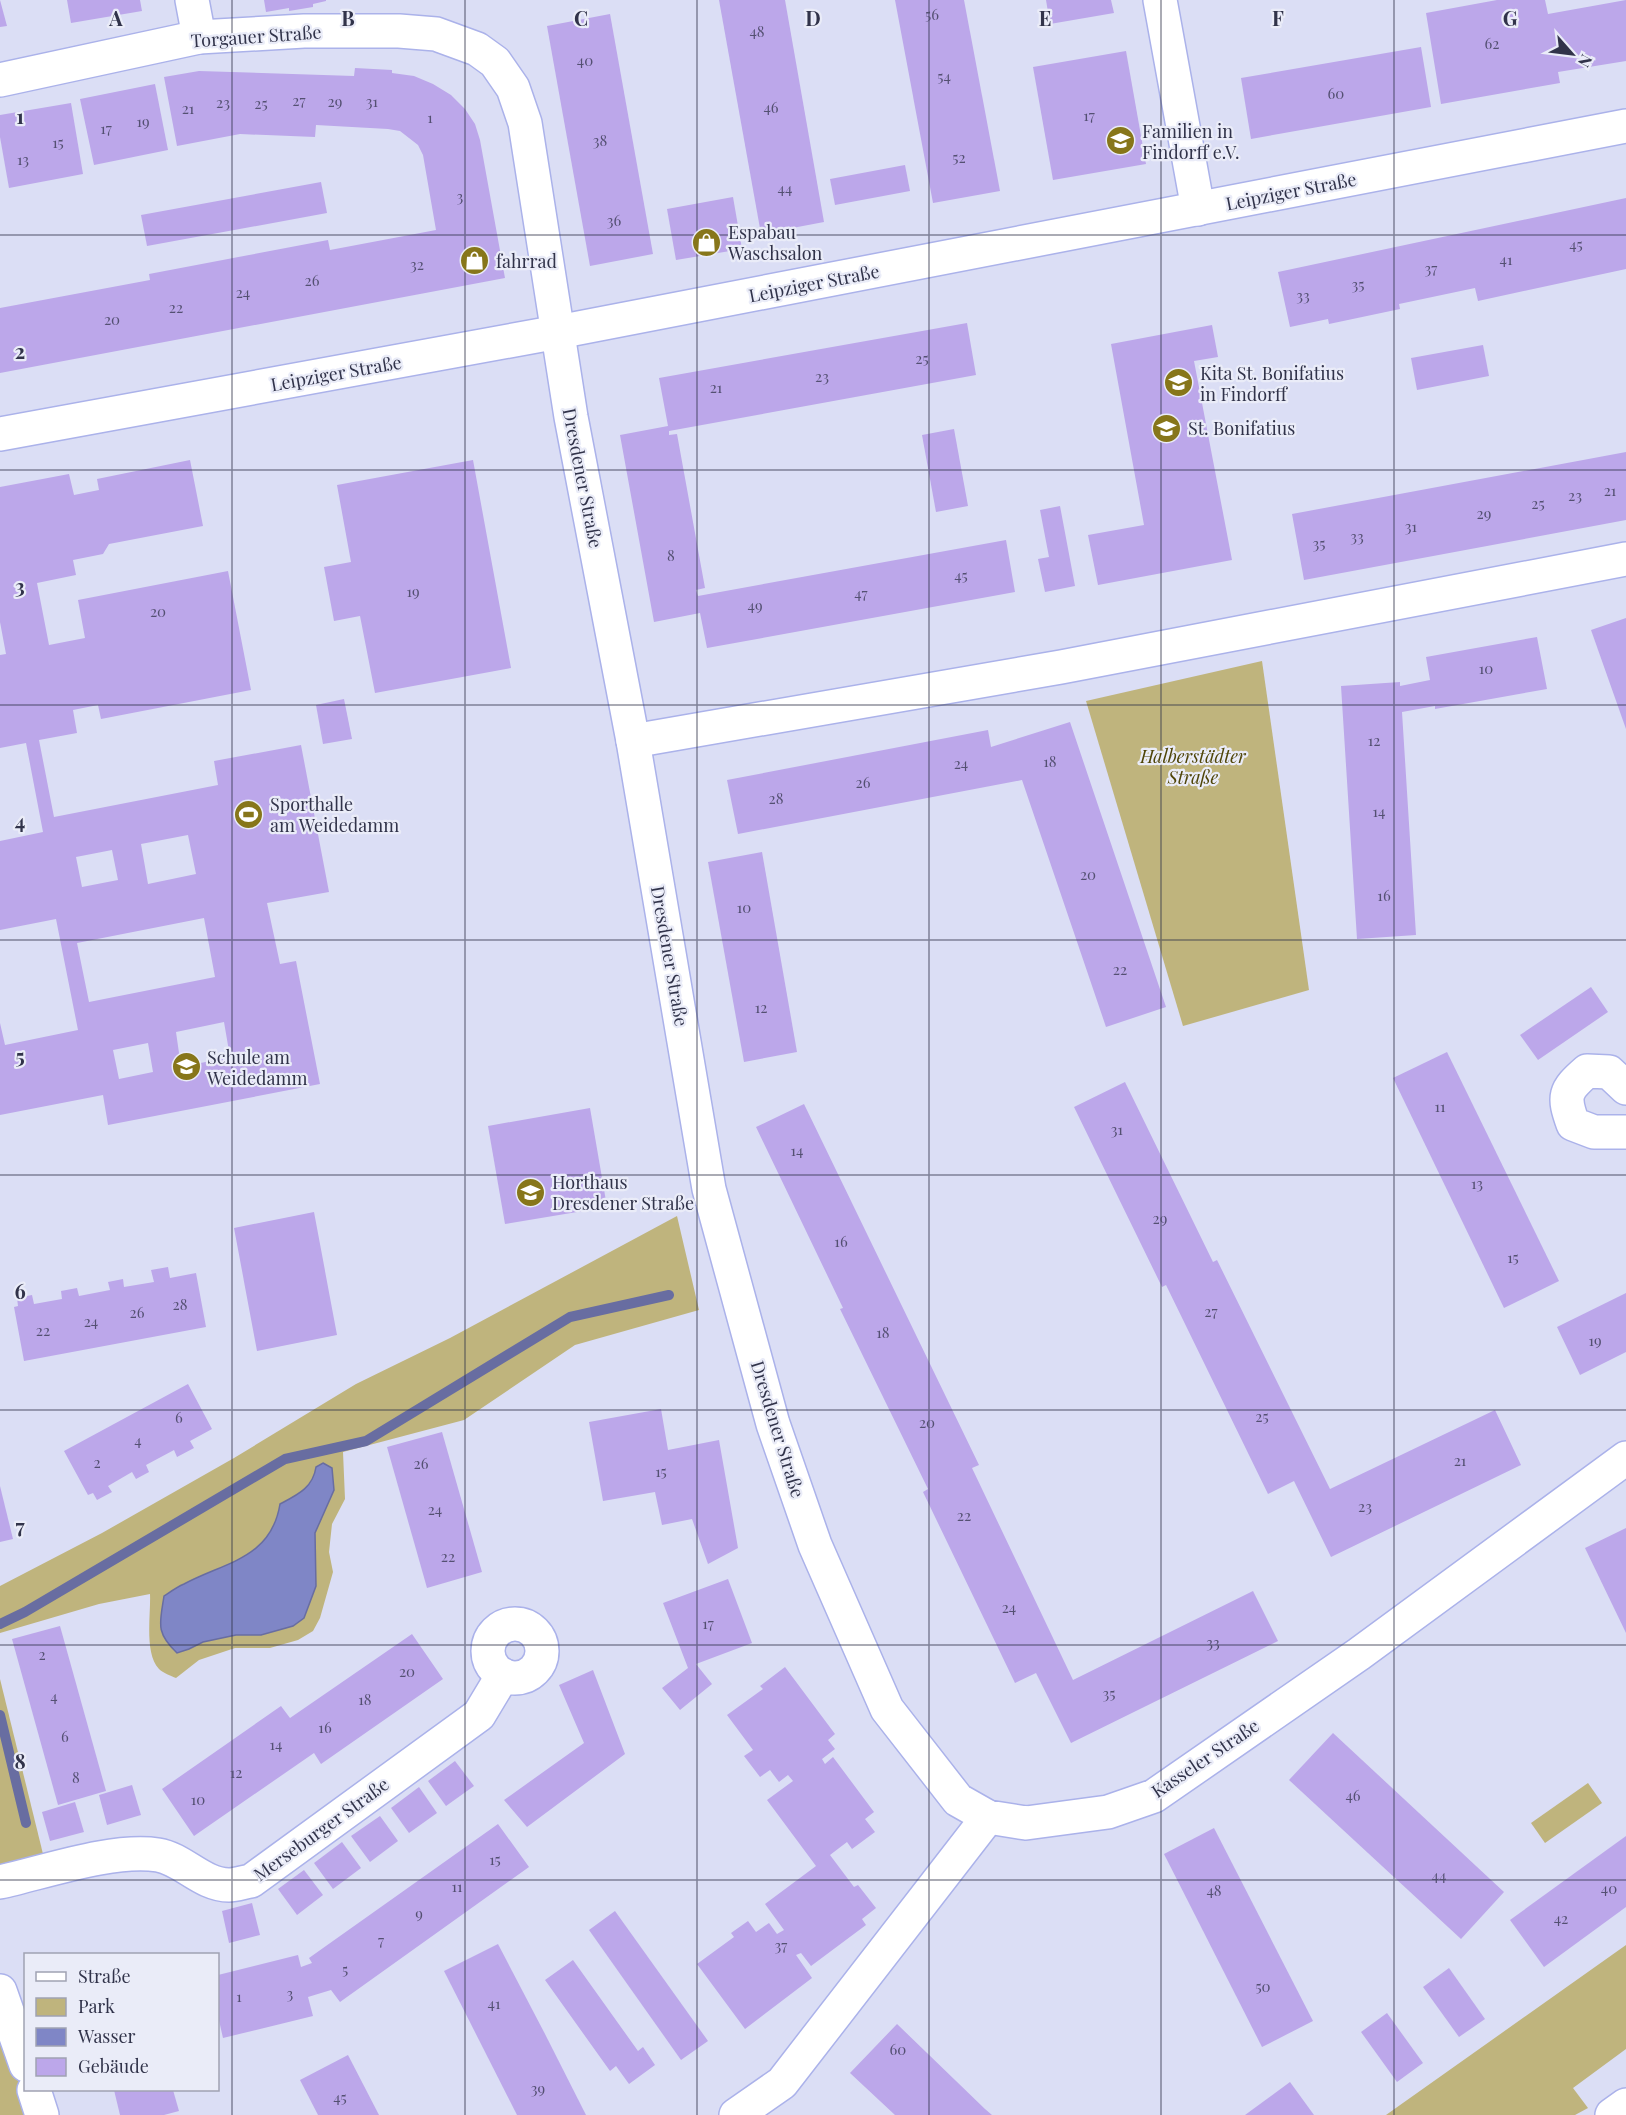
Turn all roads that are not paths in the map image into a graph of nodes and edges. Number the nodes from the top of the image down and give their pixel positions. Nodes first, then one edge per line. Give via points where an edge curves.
1 (192, 0) edge
2 (1160, 0) edge
3 (199, 38) junction
4 (477, 49) joint
5 (0, 80) edge
6 (1626, 126) edge
7 (1198, 209) junction
8 (558, 332) junction
9 (0, 434) edge
10 (1626, 559) edge
11 (633, 741) junction
12 (1626, 1088) edge
13 (1626, 1132) edge
14 (1626, 1458) edge
15 (503, 1675) dead end
16 (988, 1817) junction
17 (0, 1882) edge
18 (0, 1991) edge
19 (24, 2060) edge
20 (34, 2091) edge
21 (1626, 2105) edge
22 (42, 2115) edge
23 (736, 2115) edge
24 (1612, 2115) edge

1 - 3 street
2 - 7 street
3 - 4 street, Torgauer Straße via 304,31 399,31 436,34
3 - 5 street, Torgauer Straße
4 - 8 street, Dresdener Straße via 495,62 513,88 525,123
6 - 7 street, Leipziger Straße
7 - 8 street, Leipziger Straße
8 - 9 street, Leipziger Straße
8 - 11 street, Dresdener Straße
10 - 11 street via 1061,667
11 - 16 street, Dresdener Straße via 709,1189 774,1424 815,1545 887,1709 958,1800
12 - 13 street via 1609,1072 1587,1071 1570,1085 1565,1103 1573,1124 1594,1132
14 - 16 street, Kasseler Straße via 1359,1654 1154,1796 1108,1812 1026,1823
15 - 17 street, Merseburger Straße via 479,1715 251,1881 228,1885 205,1878 173,1859 120,1854
16 - 23 street via 782,2083
18 - 19 street
20 - 22 street
21 - 24 street

